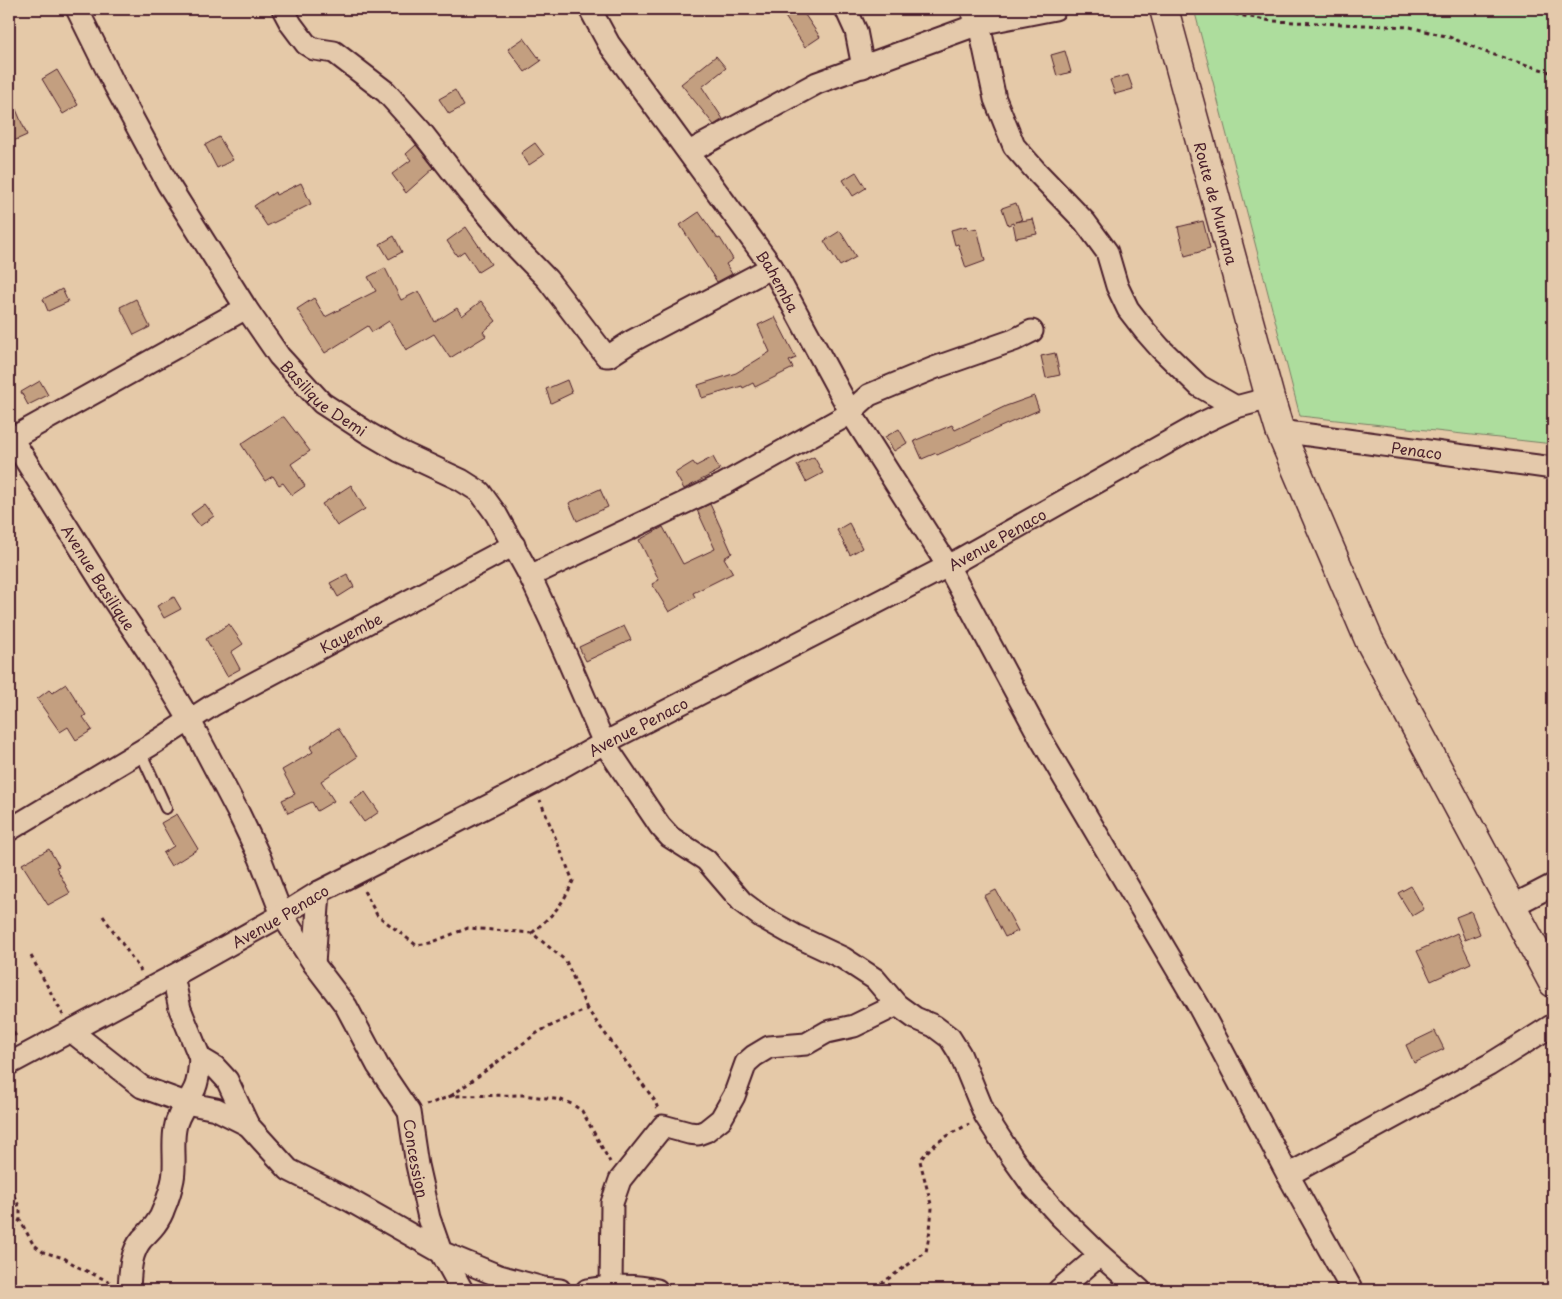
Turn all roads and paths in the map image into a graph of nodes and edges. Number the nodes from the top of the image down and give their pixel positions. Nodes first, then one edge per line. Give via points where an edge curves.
1 (77, 9) edge
2 (283, 9) edge
3 (590, 9) edge
4 (846, 9) edge
5 (1055, 9) edge
6 (1164, 9) edge
7 (1186, 9) edge
8 (1024, 12) edge
9 (975, 16) edge
10 (863, 67) junction
11 (1553, 73) edge
12 (689, 152) junction
13 (772, 267) junction
14 (246, 308) junction
15 (1032, 331) dead end
16 (1270, 398) junction
17 (1236, 407) junction
18 (852, 413) junction
19 (1280, 431) junction
20 (10, 437) edge
21 (1553, 468) edge
22 (514, 546) junction
23 (948, 566) junction
24 (530, 576) junction
25 (189, 720) junction
26 (604, 743) junction
27 (140, 751) junction
28 (533, 783) junction
29 (166, 808) dead end
30 (9, 830) edge
31 (354, 874) junction
32 (1553, 885) edge
33 (319, 892) junction
34 (1512, 906) junction
35 (282, 915) junction
36 (103, 916) dead end
37 (532, 933) junction
38 (31, 956) dead end
39 (314, 964) junction
40 (172, 976) junction
41 (1553, 983) edge
42 (152, 987) junction
43 (896, 1004) junction
44 (587, 1010) junction
45 (1553, 1025) edge
46 (71, 1031) junction
47 (200, 1058) junction
48 (9, 1064) edge
49 (451, 1096) junction
50 (186, 1103) junction
51 (409, 1112) junction
52 (985, 1115) junction
53 (248, 1125) junction
54 (663, 1126) junction
55 (1288, 1176) junction
56 (620, 1180) junction
57 (9, 1189) edge
58 (20, 1220) junction
59 (9, 1235) edge
60 (441, 1252) junction
61 (1100, 1256) junction
62 (611, 1286) junction
63 (124, 1288) edge
64 (462, 1290) edge
65 (560, 1290) edge
66 (587, 1290) edge
67 (657, 1290) edge
68 (876, 1290) edge
69 (1059, 1290) edge
70 (1140, 1290) edge
71 (1352, 1290) edge

1 - 14 street, Basilique Demi via 168,184
2 - 13 street via 306,44 314,49 334,52 386,92 469,193 547,279 606,356
3 - 12 street, Bahemba via 609,44
4 - 10 street via 856,31
5 - 8 street
6 - 16 main road, Route de Munana
7 - 11 path via 1272,21 1410,27 1450,37 1488,53
8 - 9 street
9 - 10 street
9 - 17 street via 995,99 1014,146 1085,222 1106,252 1128,309 1145,332 1199,386
10 - 12 street via 818,83
12 - 13 street, Bahemba
13 - 18 street, Bahemba
14 - 20 street
14 - 22 street, Basilique Demi via 279,356 322,403 368,434 480,492
15 - 18 street via 870,395
16 - 17 street, Avenue Penaco
16 - 19 main road, Route de Munana
17 - 23 street, Avenue Penaco
18 - 23 street, Bahemba
18 - 24 street via 724,484
19 - 21 street, Penaco
19 - 34 main road, Route de Munana via 1369,640
20 - 25 street, Avenue Basilique
22 - 24 street, Basilique Demi
22 - 25 street, Kayembe
23 - 26 street, Avenue Penaco
23 - 55 street, Bahemba via 1041,739 1198,1005
24 - 26 street, Basilique Demi
25 - 27 street, Kayembe
25 - 35 street, Avenue Basilique via 260,858
26 - 28 street, Avenue Penaco
26 - 43 street, Basilique Demi via 660,826 670,837 706,860 742,902 762,917 843,958 875,979
27 - 29 lane
27 - 30 street, Kayembe
28 - 31 street, Avenue Penaco
28 - 37 path via 574,881 555,913
31 - 33 street, Avenue Penaco
31 - 37 path via 377,915 416,945 468,928
32 - 34 street
33 - 35 street, Avenue Penaco
33 - 39 street
34 - 41 main road, Route de Munana
35 - 39 street, Concession
35 - 40 street, Avenue Penaco
36 - 42 path
37 - 44 path via 566,961
38 - 46 path
39 - 51 street, Concession via 346,1006 378,1066
40 - 42 street, Avenue Penaco
40 - 47 street via 180,1010
42 - 46 street, Avenue Penaco
43 - 52 street, Basilique Demi via 950,1038
43 - 54 street via 854,1026 827,1032 806,1044 769,1047 754,1056 746,1064 721,1119 706,1131 689,1133
44 - 49 path via 540,1031
44 - 54 path via 655,1101
45 - 55 street via 1488,1065
46 - 48 street, Avenue Penaco
46 - 50 street via 142,1087
47 - 50 street via 195,1088
47 - 53 street via 227,1080
49 - 51 path
49 - 56 path via 523,1095 572,1104 582,1111
50 - 53 street via 216,1109
50 - 63 street via 178,1114 175,1128 173,1178 164,1211 141,1240
51 - 60 street, Concession via 429,1218
52 - 61 street, Basilique Demi via 1032,1185
52 - 68 path via 925,1153 920,1162 932,1208 926,1252
53 - 60 street via 289,1170
54 - 56 street
55 - 71 street, Bahemba
56 - 62 street via 612,1203
57 - 58 path via 17,1200
58 - 59 path
58 - 63 path via 33,1244 43,1252 64,1258
60 - 64 street, Concession
60 - 65 street via 499,1276
61 - 69 street
61 - 70 street, Basilique Demi
62 - 66 street
62 - 67 street

